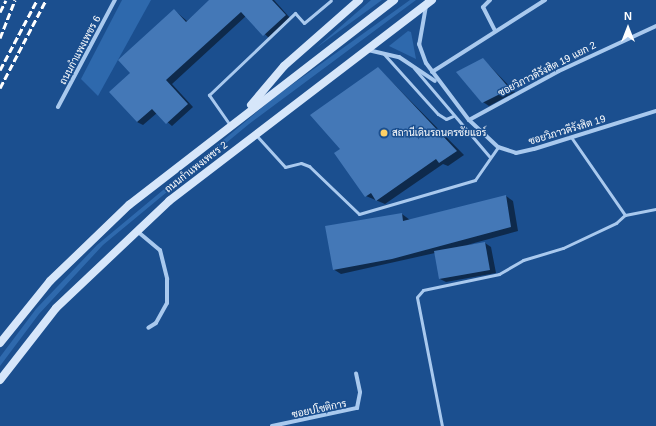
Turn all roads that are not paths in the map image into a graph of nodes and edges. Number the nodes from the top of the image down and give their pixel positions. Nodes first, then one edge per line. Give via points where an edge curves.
1 (115, 0) edge
2 (331, 0) edge
3 (359, 0) edge
4 (394, 0) edge
5 (490, 0) edge
6 (545, 0) edge
7 (429, 2) edge
8 (656, 26) edge
9 (495, 31) junction
10 (365, 49) junction
11 (382, 52) junction
12 (409, 62) junction
13 (432, 72) junction
14 (437, 82) junction
15 (58, 107) dead end
16 (656, 111) edge
17 (246, 112) junction
18 (453, 116) junction
19 (469, 120) junction
20 (230, 125) junction
21 (255, 134) junction
22 (571, 137) junction
23 (498, 147) junction
24 (489, 156) junction
25 (656, 210) edge
26 (625, 215) junction
27 (137, 231) junction
28 (148, 328) dead end
29 (0, 343) edge
30 (356, 373) dead end
31 (0, 380) edge
32 (272, 426) edge
33 (442, 426) edge

1 - 15 street, ถนนกำแพงเพชร 6
2 - 20 lane via 304,23 295,13 209,94
3 - 17 main road via 284,66
4 - 17 main road, ถนนกำแพงเพชร 2
5 - 9 street via 483,7
6 - 9 street
7 - 10 main road, ถนนกำแพงเพชร 2
7 - 13 street, ซอยวิภาวดีรังสิต 19 via 419,44
8 - 19 street, ซอยวิภาวดีรังสิต 19 แยก 2 via 559,71
9 - 13 street
10 - 11 street, ซอยวิภาวดีรังสิต 19
10 - 21 main road, ถนนกำแพงเพชร 2
11 - 12 street, ซอยวิภาวดีรังสิต 19
11 - 18 lane via 438,114 446,118
12 - 14 street, ซอยวิภาวดีรังสิต 19
12 - 18 lane
13 - 14 street, ซอยวิภาวดีรังสิต 19
14 - 19 street, ซอยวิภาวดีรังสิต 19
16 - 22 street, ซอยวิภาวดีรังสิต 19
17 - 20 main road, ถนนกำแพงเพชร 2
18 - 24 lane
19 - 23 street, ซอยวิภาวดีรังสิต 19
20 - 29 main road, ถนนกำแพงเพชร 2 via 89,241 50,281
21 - 24 lane via 285,167 302,164 309,166 359,214 475,180 483,174
21 - 27 main road, ถนนกำแพงเพชร 2
22 - 23 street, ซอยวิภาวดีรังสิต 19 via 516,153
22 - 26 lane
23 - 24 lane
25 - 26 lane
26 - 33 lane via 616,223 563,248 523,260 499,274 423,290 417,297
27 - 28 street via 160,250 167,279 166,303 156,323
27 - 31 main road, ถนนกำแพงเพชร 2 via 56,308
30 - 32 street, ซอยปโชติการ via 360,392 357,408

